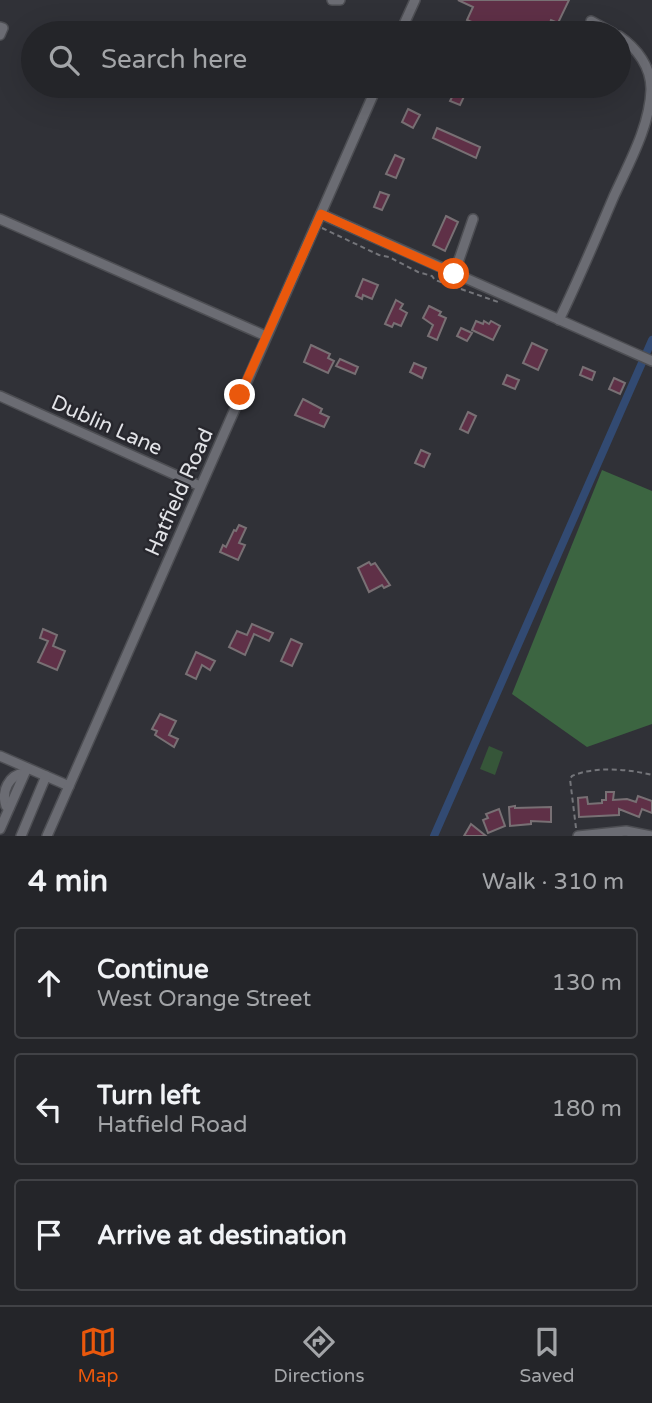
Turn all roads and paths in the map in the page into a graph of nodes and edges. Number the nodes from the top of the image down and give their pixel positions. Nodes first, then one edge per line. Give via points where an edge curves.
1 (332, 0) edge
2 (340, 0) edge
3 (415, 0) edge
4 (405, 21) edge
5 (631, 47) edge
6 (372, 98) edge
7 (321, 214) junction
8 (0, 219) edge
9 (473, 219) dead end
10 (322, 229) dead end
11 (454, 274) junction
12 (506, 305) dead end
13 (559, 320) junction
14 (266, 336) junction
15 (647, 359) edge
16 (0, 396) edge
17 (200, 486) junction
18 (0, 756) edge
19 (26, 770) junction
20 (652, 775) edge
21 (46, 776) junction
22 (69, 786) junction
23 (0, 829) edge
24 (20, 836) edge
25 (47, 836) edge
26 (578, 836) edge
27 (651, 836) edge

1 - 2 street
3 - 4 street
5 - 13 street via 649,72 648,115
6 - 7 street, Hatfield Road
7 - 11 street
7 - 14 street, Hatfield Road
8 - 14 street
9 - 11 street
10 - 12 path via 435,280
11 - 13 street
13 - 15 street
14 - 17 street, Hatfield Road
16 - 17 street, Dublin Lane
17 - 22 street, Hatfield Road
18 - 19 street
19 - 21 street
19 - 23 street
20 - 26 path via 622,769 572,776
21 - 22 street
21 - 24 street
22 - 25 street, Hatfield Road
26 - 27 street via 626,831

